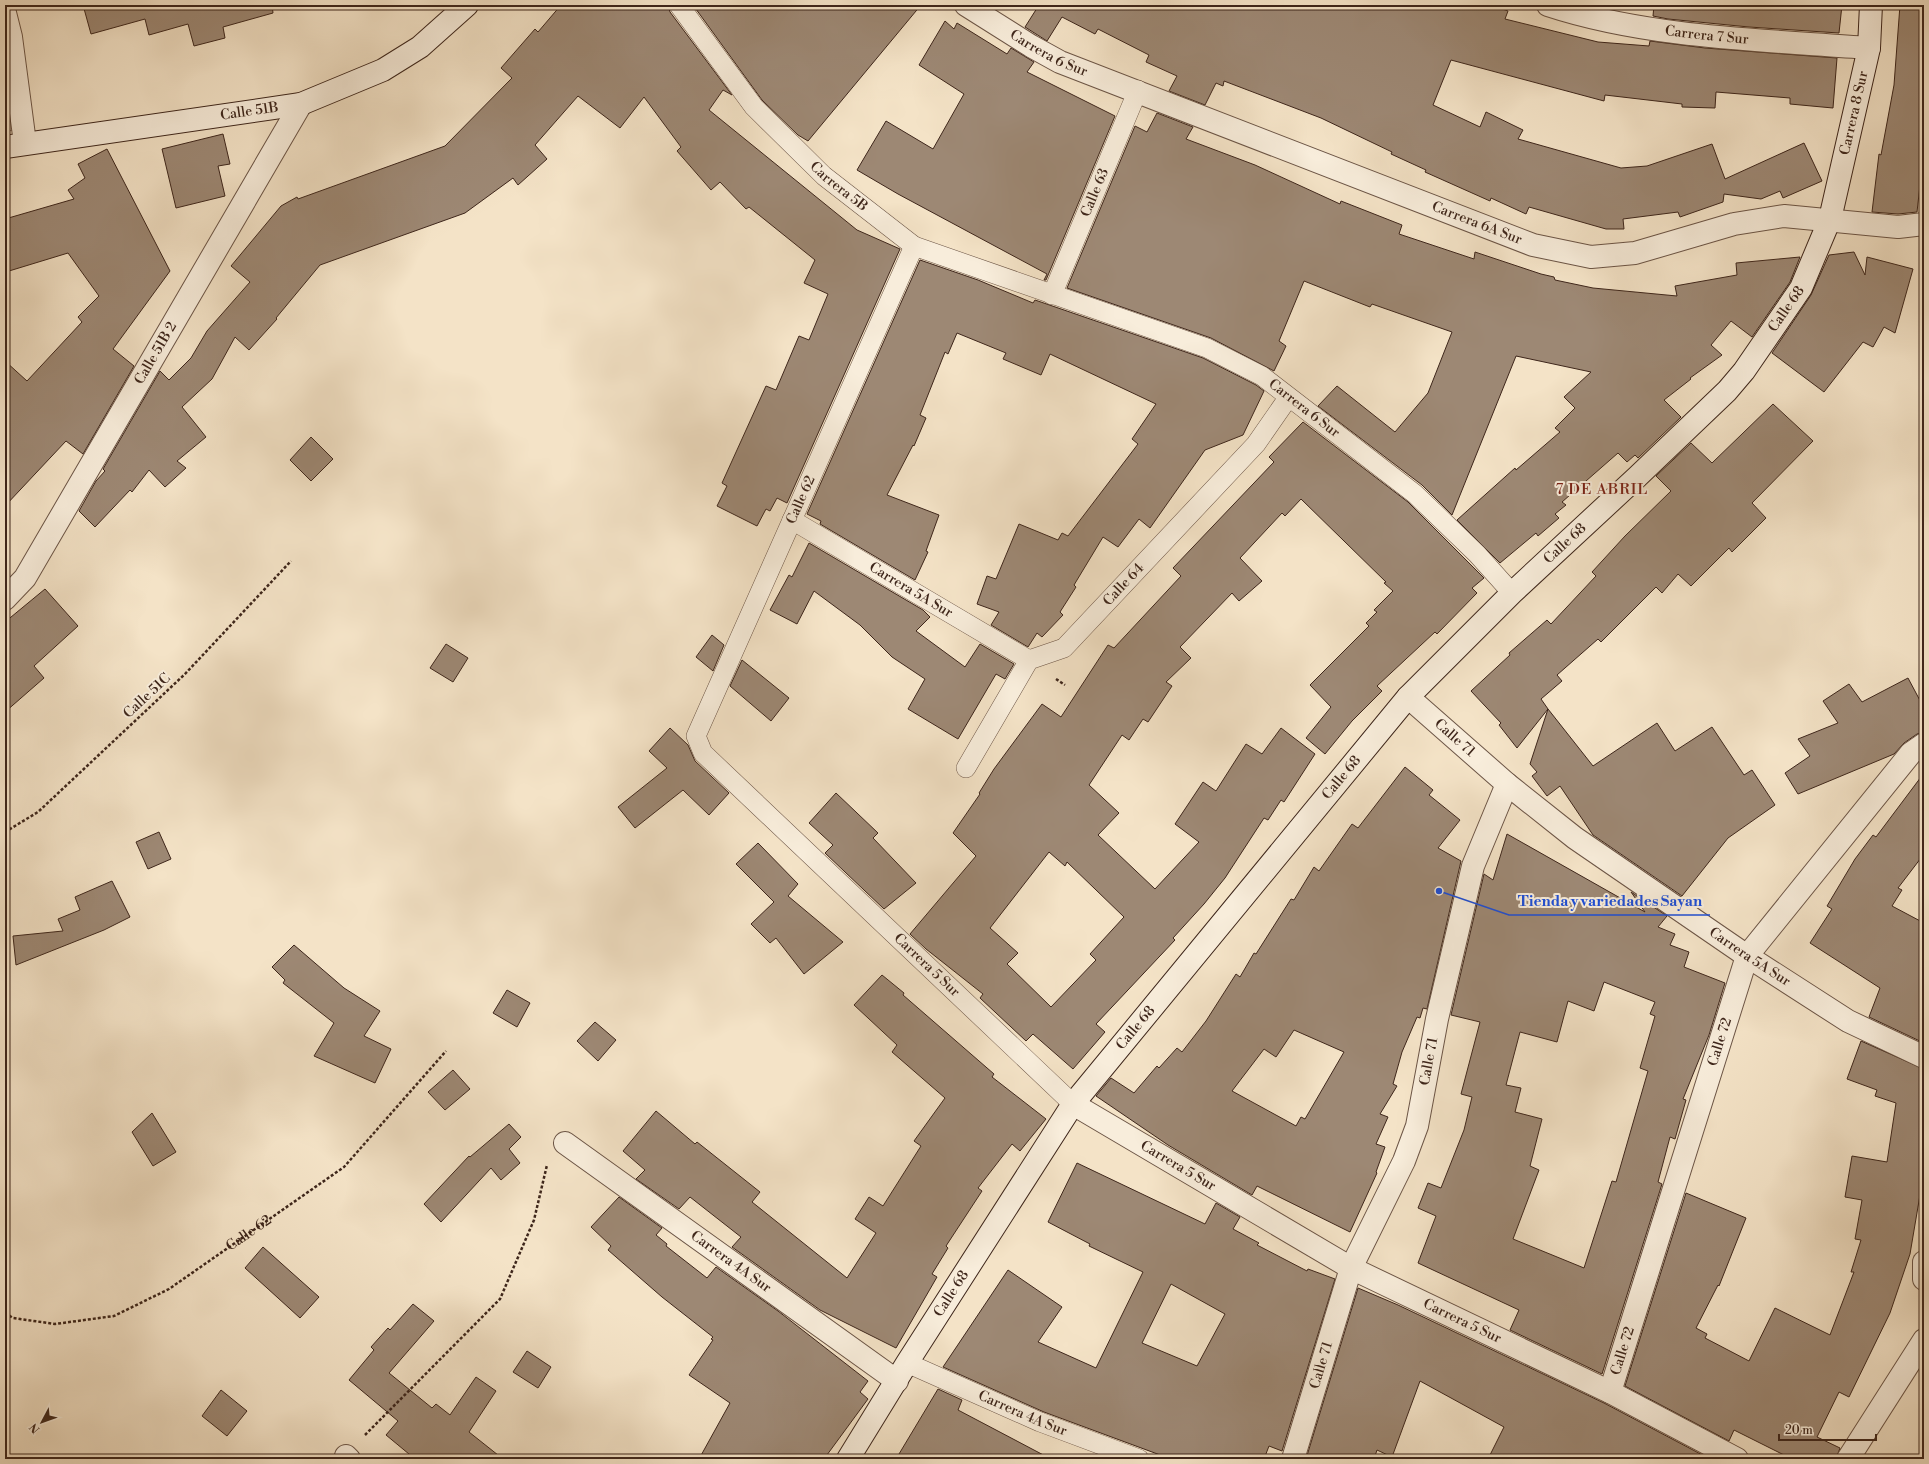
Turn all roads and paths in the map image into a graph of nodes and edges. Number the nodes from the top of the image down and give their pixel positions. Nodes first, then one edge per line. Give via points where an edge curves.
1 (467, 5) edge
2 (679, 5) edge
3 (966, 5) edge
4 (1548, 5) edge
5 (1871, 5) edge
6 (5, 13) edge
7 (1869, 48) junction
8 (1138, 90) junction
9 (301, 104) junction
10 (15, 145) edge
11 (1830, 219) junction
12 (1924, 224) edge
13 (914, 246) junction
14 (1052, 294) junction
15 (1288, 398) junction
16 (792, 520) junction
17 (291, 561) dead end
18 (1512, 593) junction
19 (5, 599) edge
20 (1029, 660) junction
21 (1408, 697) junction
22 (1924, 744) edge
23 (703, 754) joint
24 (966, 768) dead end
25 (1507, 784) junction
26 (5, 832) edge
27 (1747, 956) junction
28 (446, 1051) dead end
29 (1924, 1057) edge
30 (1073, 1104) junction
31 (565, 1143) joint
32 (1924, 1262) edge
33 (1351, 1268) junction
34 (1924, 1279) edge
35 (5, 1313) edge
36 (1924, 1340) edge
37 (902, 1372) junction
38 (1610, 1392) junction
39 (348, 1457) edge
40 (848, 1459) edge
41 (1139, 1459) edge
42 (1293, 1459) edge
43 (1737, 1459) edge
44 (1848, 1459) edge

1 - 9 street, Calle 51B via 420,47 383,70
2 - 13 lane, Carrera 5B via 754,107 824,176
3 - 8 street, Carrera 6 Sur via 1060,62
4 - 7 street, Carrera 7 Sur via 1568,12 1650,29
5 - 7 street, Carrera 8 Sur
6 - 10 street via 11,37
7 - 11 street, Carrera 8 Sur
8 - 11 street, Carrera 6A Sur via 1533,245 1591,257 1636,253 1734,224 1784,216
8 - 14 lane, Calle 63
9 - 10 street, Calle 51B
9 - 19 street, Calle 51B 2 via 24,578
11 - 12 street via 1898,227
11 - 18 street, Calle 68 via 1801,288 1744,371 1727,391
13 - 14 lane, Carrera 5B
13 - 16 lane, Calle 62
14 - 15 lane, Carrera 6 Sur via 1207,348 1262,376
15 - 18 lane, Carrera 6 Sur via 1415,494 1477,554
15 - 20 lane, Calle 64 via 1256,444 1064,648
16 - 20 lane, Carrera 5A Sur
16 - 23 lane, Calle 62 via 696,736
17 - 26 path, Calle 51C via 185,674 38,812
18 - 21 street, Calle 68
20 - 24 lane
21 - 25 street, Calle 71
21 - 30 street, Calle 68
22 - 27 street, Calle 72 via 1911,753
23 - 30 lane, Carrera 5 Sur
25 - 27 street, Carrera 5A Sur via 1575,838
25 - 33 street, Calle 71 via 1474,866 1437,1019 1417,1126 1404,1161
27 - 29 street, Carrera 5A Sur via 1848,1021
27 - 38 street, Calle 72
28 - 35 path, Calle 62 via 344,1167 169,1289 114,1316 55,1324 13,1318
30 - 33 street, Carrera 5 Sur
30 - 37 street, Calle 68
31 - 37 street, Carrera 4A Sur
31 - 39 path via 545,1167 534,1220 500,1299
32 - 34 street
33 - 38 street, Carrera 5 Sur
33 - 42 street, Calle 71
36 - 44 street
37 - 40 street, Calle 68
37 - 41 lane, Carrera 4A Sur
38 - 43 street, Carrera 5 Sur

